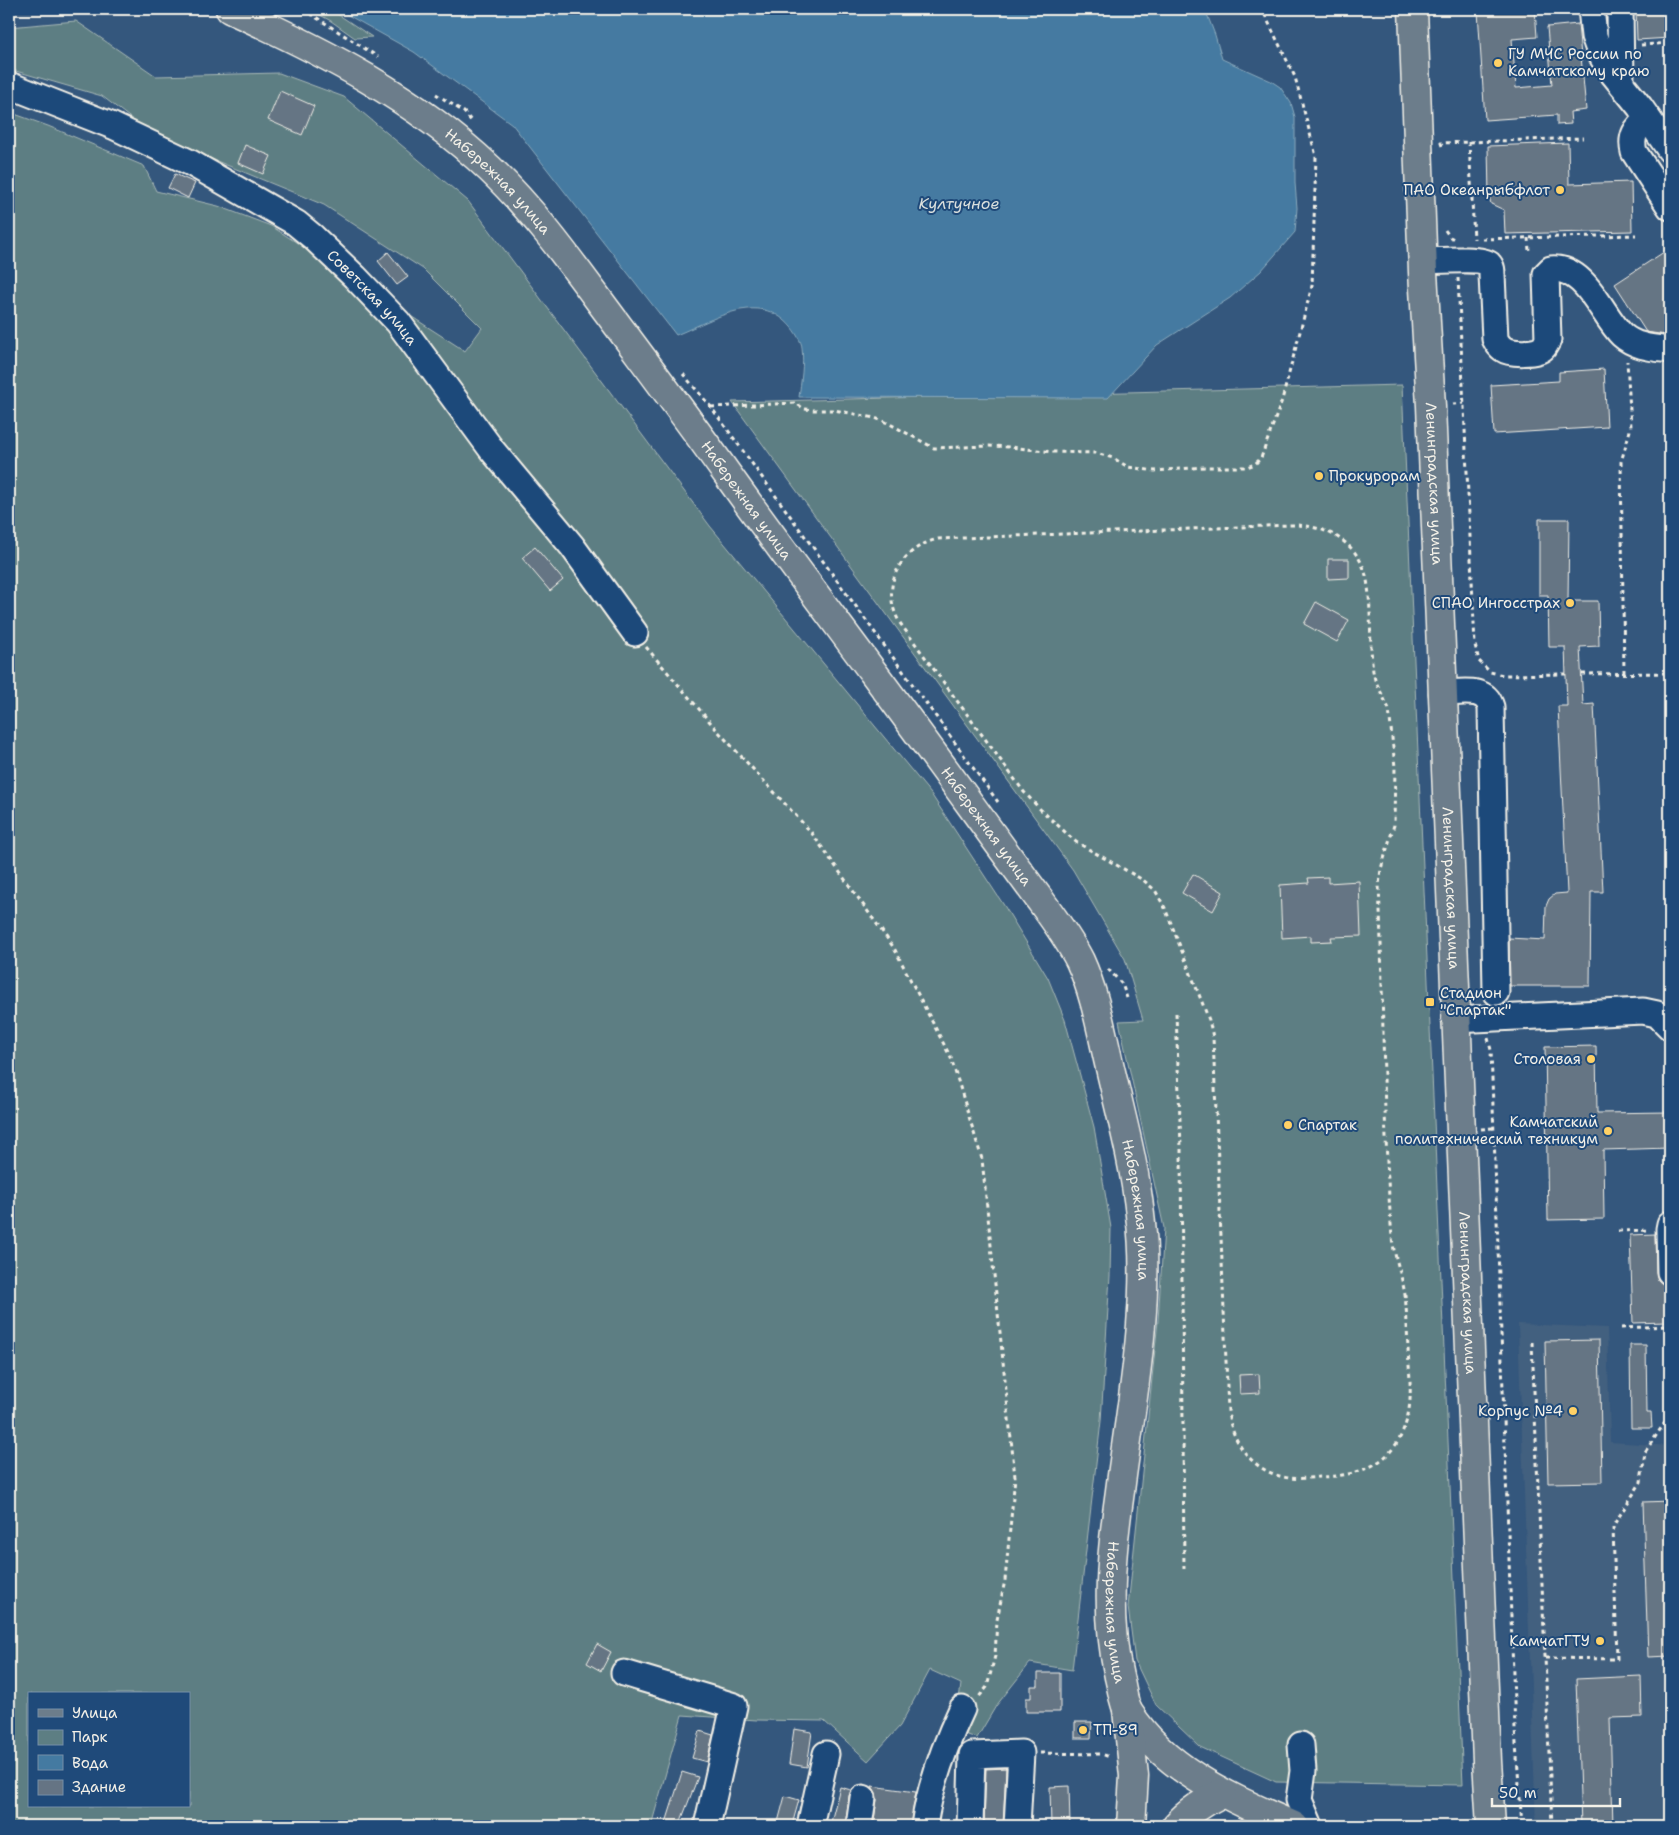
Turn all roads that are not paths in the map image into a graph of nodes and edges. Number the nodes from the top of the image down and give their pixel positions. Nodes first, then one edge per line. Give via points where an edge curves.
1 (230, 9) edge
2 (1413, 9) edge
3 (1591, 9) edge
4 (1620, 9) edge
5 (1621, 82) junction
6 (9, 85) edge
7 (1648, 119) junction
8 (1670, 150) edge
9 (1670, 207) edge
10 (1423, 261) junction
11 (1670, 350) edge
12 (635, 634) road end
13 (1442, 693) junction
14 (1496, 992) dead end
15 (1455, 1020) junction
16 (1670, 1027) edge
17 (1669, 1227) edge
18 (1670, 1272) edge
19 (624, 1673) dead end
20 (970, 1704) road end
21 (1127, 1710) junction
22 (1301, 1745) dead end
23 (826, 1754) dead end
24 (1222, 1793) junction
25 (863, 1798) dead end
26 (1299, 1800) junction
27 (1262, 1812) junction
28 (707, 1826) edge
29 (810, 1826) edge
30 (859, 1826) edge
31 (924, 1826) edge
32 (970, 1826) edge
33 (1017, 1826) edge
34 (1131, 1826) edge
35 (1176, 1826) edge
36 (1294, 1826) edge
37 (1310, 1826) edge
38 (1492, 1826) edge

1 - 21 main road, Набережная улица via 349,67 415,109 488,168 541,223 1045,907 1078,958 1095,1006 1122,1122 1143,1242 1142,1324 1110,1586 1112,1641
2 - 10 main road, Ленинградская улица
3 - 5 street via 1600,53
4 - 5 street
5 - 7 street
6 - 12 street, Советская улица via 113,126 191,163 313,236 398,322 492,450 572,546
7 - 8 street
7 - 9 street via 1635,132 1634,152
10 - 11 street via 1485,261 1491,267 1495,339 1504,350 1537,351 1543,348 1548,340 1546,274 1558,268 1590,290 1622,336 1637,344
10 - 13 main road, Ленинградская улица
13 - 14 street via 1477,692 1484,694 1491,707
13 - 15 main road, Ленинградская улица
15 - 16 street via 1643,1010 1657,1014
15 - 38 main road, Ленинградская улица
17 - 18 street
19 - 28 street via 734,1706
20 - 31 street via 943,1749 928,1798
21 - 24 main road, Набережная улица via 1164,1754
21 - 34 main road via 1134,1776
22 - 26 street via 1303,1771
23 - 29 street
24 - 27 main road, Набережная улица
24 - 35 main road via 1199,1805
25 - 30 street
26 - 27 street
26 - 37 street
27 - 36 main road, Набережная улица
32 - 33 street via 972,1755 1022,1753

